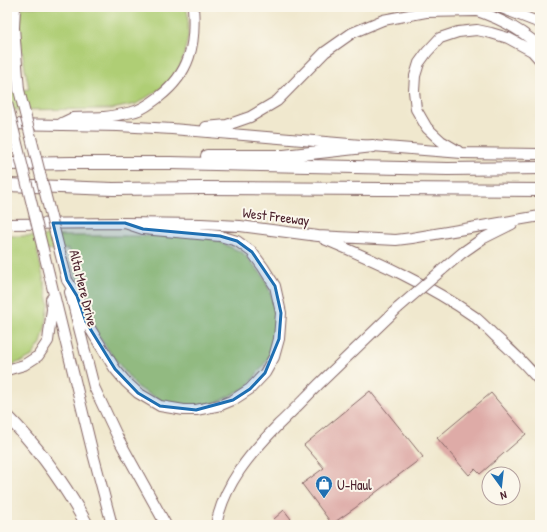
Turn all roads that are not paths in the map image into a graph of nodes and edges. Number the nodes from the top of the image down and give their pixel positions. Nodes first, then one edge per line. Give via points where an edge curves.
1 (15, 7) edge
2 (193, 7) edge
3 (464, 7) edge
4 (498, 7) edge
5 (476, 10) junction
6 (540, 23) edge
7 (7, 46) edge
8 (540, 47) edge
9 (540, 60) edge
10 (20, 90) junction
11 (7, 103) edge
12 (7, 124) edge
13 (55, 125) junction
14 (172, 129) junction
15 (373, 146) junction
16 (462, 153) junction
17 (540, 154) edge
18 (170, 163) junction
19 (7, 164) edge
20 (540, 168) edge
21 (7, 186) edge
22 (540, 190) edge
23 (540, 216) edge
24 (523, 219) junction
25 (125, 222) junction
26 (7, 224) edge
27 (318, 236) junction
28 (49, 274) junction
29 (67, 280) junction
30 (7, 370) edge
31 (540, 381) edge
32 (7, 416) edge
33 (87, 525) edge
34 (112, 525) edge
35 (166, 525) edge
36 (216, 525) edge

1 - 10 main road via 14,28
2 - 13 main road via 191,52 182,73 164,93 150,104 134,111 106,117 73,118
3 - 5 main road
4 - 6 main road
5 - 8 main road via 508,23
5 - 14 main road via 426,12 383,20 352,33 325,52 276,101 250,117 227,125
7 - 10 main road, Alta Mere Drive
9 - 16 main road via 532,51 508,38 478,30 458,32 440,38 427,52 419,63 415,76 416,109 428,128 441,141
10 - 29 main road, Alta Mere Drive, bridge
11 - 28 main road, bridge
12 - 13 main road
13 - 14 main road
14 - 15 main road
15 - 16 main road
15 - 18 highway via 284,156 202,156
16 - 17 main road
18 - 19 highway
18 - 20 highway via 448,169
21 - 22 highway, West Freeway via 113,189
23 - 24 main road, West Freeway
24 - 27 main road, West Freeway via 396,240
24 - 36 main road, bridge via 482,238 462,253 398,308 302,400 248,458 231,484
25 - 26 main road, West Freeway
25 - 27 main road, West Freeway via 232,226
25 - 29 main road via 143,229 220,236 237,241 252,252 275,286 281,313 279,339 274,357 250,389 233,400 196,410 160,406 138,393 115,369 86,322 77,296
27 - 31 main road via 401,273 452,302 476,318
28 - 30 main road via 52,309 48,341 38,356 24,365
28 - 34 main road
29 - 35 main road, Alta Mere Drive via 94,387 119,440
32 - 33 highway via 43,458

